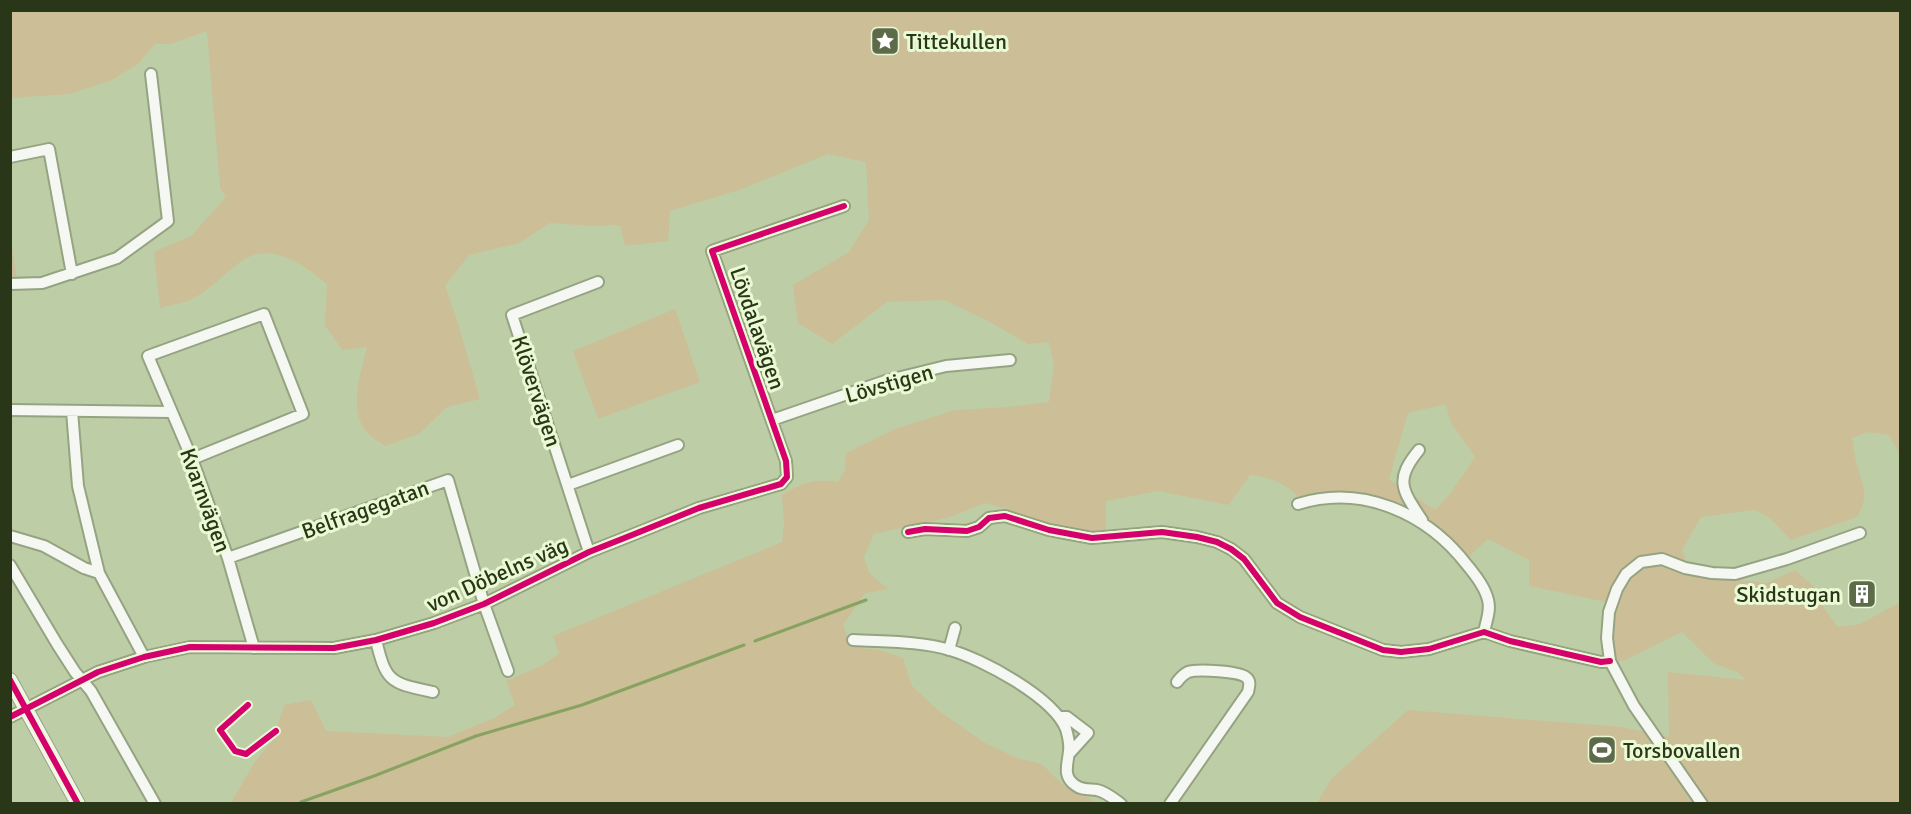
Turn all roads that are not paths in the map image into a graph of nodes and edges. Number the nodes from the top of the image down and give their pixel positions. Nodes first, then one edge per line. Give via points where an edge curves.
1 (151, 74) dead end
2 (10, 157) edge
3 (844, 206) dead end
4 (72, 274) junction
5 (598, 282) dead end
6 (10, 284) edge
7 (1010, 360) dead end
8 (10, 410) edge
9 (72, 411) junction
10 (172, 412) junction
11 (772, 420) junction
12 (678, 445) dead end
13 (1419, 450) dead end
14 (192, 459) junction
15 (785, 481) joint
16 (568, 485) junction
17 (1298, 504) dead end
18 (1424, 524) junction
19 (908, 532) dead end
20 (1860, 533) dead end
21 (10, 536) edge
22 (590, 552) junction
23 (228, 558) junction
24 (10, 565) edge
25 (99, 573) junction
26 (484, 604) junction
27 (955, 628) dead end
28 (1484, 632) junction
29 (376, 640) junction
30 (853, 640) dead end
31 (254, 648) junction
32 (949, 650) junction
33 (144, 657) junction
34 (1610, 661) junction
35 (508, 671) dead end
36 (10, 680) edge
37 (81, 680) junction
38 (1177, 682) dead end
39 (433, 692) dead end
40 (25, 708) junction
41 (10, 717) edge
42 (1060, 717) junction
43 (1069, 754) junction
44 (78, 804) edge
45 (155, 804) edge
46 (1121, 804) edge
47 (1170, 804) edge
48 (1702, 804) edge

1 - 4 street via 168,221 117,258
2 - 4 street via 48,150
3 - 11 street, Lövdalavägen via 712,251
4 - 6 street via 42,283
5 - 16 street, Klövervägen via 512,315
7 - 11 street, Lövstigen via 946,366 885,381
8 - 9 street
9 - 10 street
9 - 25 street via 78,486
10 - 14 street, Kvarnvägen
10 - 14 street, Kvarnvägen via 148,356 264,314 303,414
11 - 15 street, Lövdalavägen via 786,461
12 - 16 street
13 - 18 street via 1402,480 1405,494
14 - 23 street, Kvarnvägen
15 - 22 street, von Döbelns väg via 699,508
16 - 22 street, Klövervägen
17 - 18 street via 1345,496 1372,501
18 - 28 street via 1454,548 1485,592 1489,602
19 - 28 street via 967,531 989,518 1005,516 1092,538 1162,532 1197,537 1231,549 1244,559 1277,603 1300,617 1383,650 1429,649
20 - 34 street via 1735,574 1685,568 1662,559 1641,562 1626,574 1609,612
21 - 25 street via 44,546
22 - 26 street, von Döbelns väg
23 - 26 street, Belfragegatan via 448,480
23 - 31 street, Kvarnvägen
24 - 37 street
25 - 33 street
26 - 29 street, von Döbelns väg
26 - 35 street, Belfragegatan
27 - 32 street
28 - 34 street
29 - 31 street, von Döbelns väg via 334,648
29 - 39 street via 387,676
30 - 32 street
31 - 33 street, von Döbelns väg via 190,647
32 - 42 street via 1018,683
33 - 37 street, von Döbelns väg
34 - 48 street via 1634,706
36 - 40 street
37 - 40 street, von Döbelns väg
37 - 45 street
38 - 47 street via 1185,673 1199,670 1242,674 1250,684
40 - 41 street, von Döbelns väg
40 - 44 street
42 - 43 street
42 - 43 street via 1067,717 1088,733
43 - 46 street via 1066,772 1074,785 1104,792

